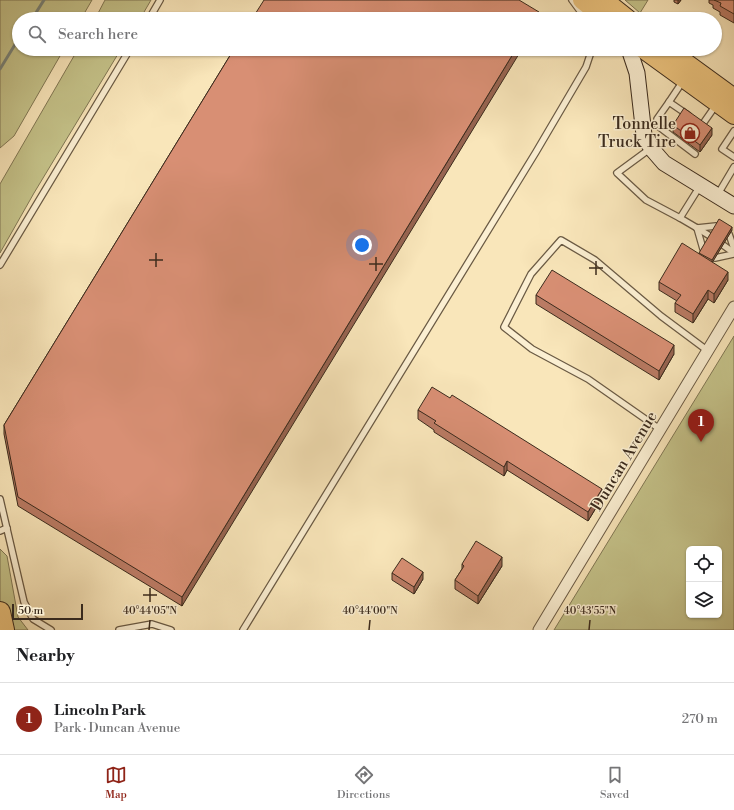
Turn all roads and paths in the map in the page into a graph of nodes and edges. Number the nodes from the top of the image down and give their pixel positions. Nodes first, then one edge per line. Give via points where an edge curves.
1 (160, 0) edge
2 (572, 0) edge
3 (582, 0) edge
4 (604, 0) edge
5 (153, 12) edge
6 (581, 12) edge
7 (597, 12) edge
8 (619, 12) edge
9 (126, 56) edge
10 (590, 56) edge
11 (631, 56) edge
12 (653, 56) edge
13 (674, 56) edge
14 (684, 79) junction
15 (726, 101) edge
16 (669, 102) junction
17 (734, 115) edge
18 (691, 118) edge
19 (696, 122) edge
20 (734, 131) edge
21 (651, 148) junction
22 (694, 154) dead end
23 (734, 157) edge
24 (734, 167) edge
25 (701, 186) junction
26 (717, 196) junction
27 (734, 206) edge
28 (680, 218) junction
29 (716, 226) edge
30 (697, 228) junction
31 (729, 234) edge
32 (710, 236) edge
33 (722, 245) edge
34 (702, 249) edge
35 (734, 249) edge
36 (734, 253) edge
37 (715, 258) edge
38 (0, 265) edge
39 (734, 307) edge
40 (708, 351) junction
41 (661, 430) junction
42 (0, 499) edge
43 (7, 528) junction
44 (0, 531) edge
45 (0, 612) edge
46 (4, 630) edge
47 (51, 630) edge
48 (119, 630) edge
49 (171, 630) edge
50 (243, 630) edge
51 (539, 630) edge

1 - 5 lane
2 - 6 lane
3 - 7 highway
4 - 8 highway
9 - 38 lane
10 - 50 lane via 586,67
11 - 21 main road via 637,73 643,130
12 - 14 highway
13 - 15 highway
14 - 15 highway
14 - 16 lane
15 - 17 highway
15 - 19 lane via 702,125
16 - 18 lane
16 - 22 lane via 657,119 658,126
20 - 23 lane via 722,149
21 - 25 main road via 664,163
21 - 28 lane via 617,173 646,200
24 - 26 lane
25 - 26 main road
25 - 28 lane
26 - 27 main road
28 - 30 lane
29 - 30 lane
30 - 32 lane
30 - 34 lane
31 - 35 lane
33 - 36 lane
36 - 37 lane
39 - 40 street, Duncan Avenue
40 - 41 street, Duncan Avenue
40 - 41 lane via 661,316 595,260 561,240 531,274 504,327 532,349 588,379
41 - 51 street, Duncan Avenue
42 - 43 lane
43 - 44 lane
43 - 47 lane via 24,602 33,619
45 - 46 highway
48 - 49 lane via 152,624

